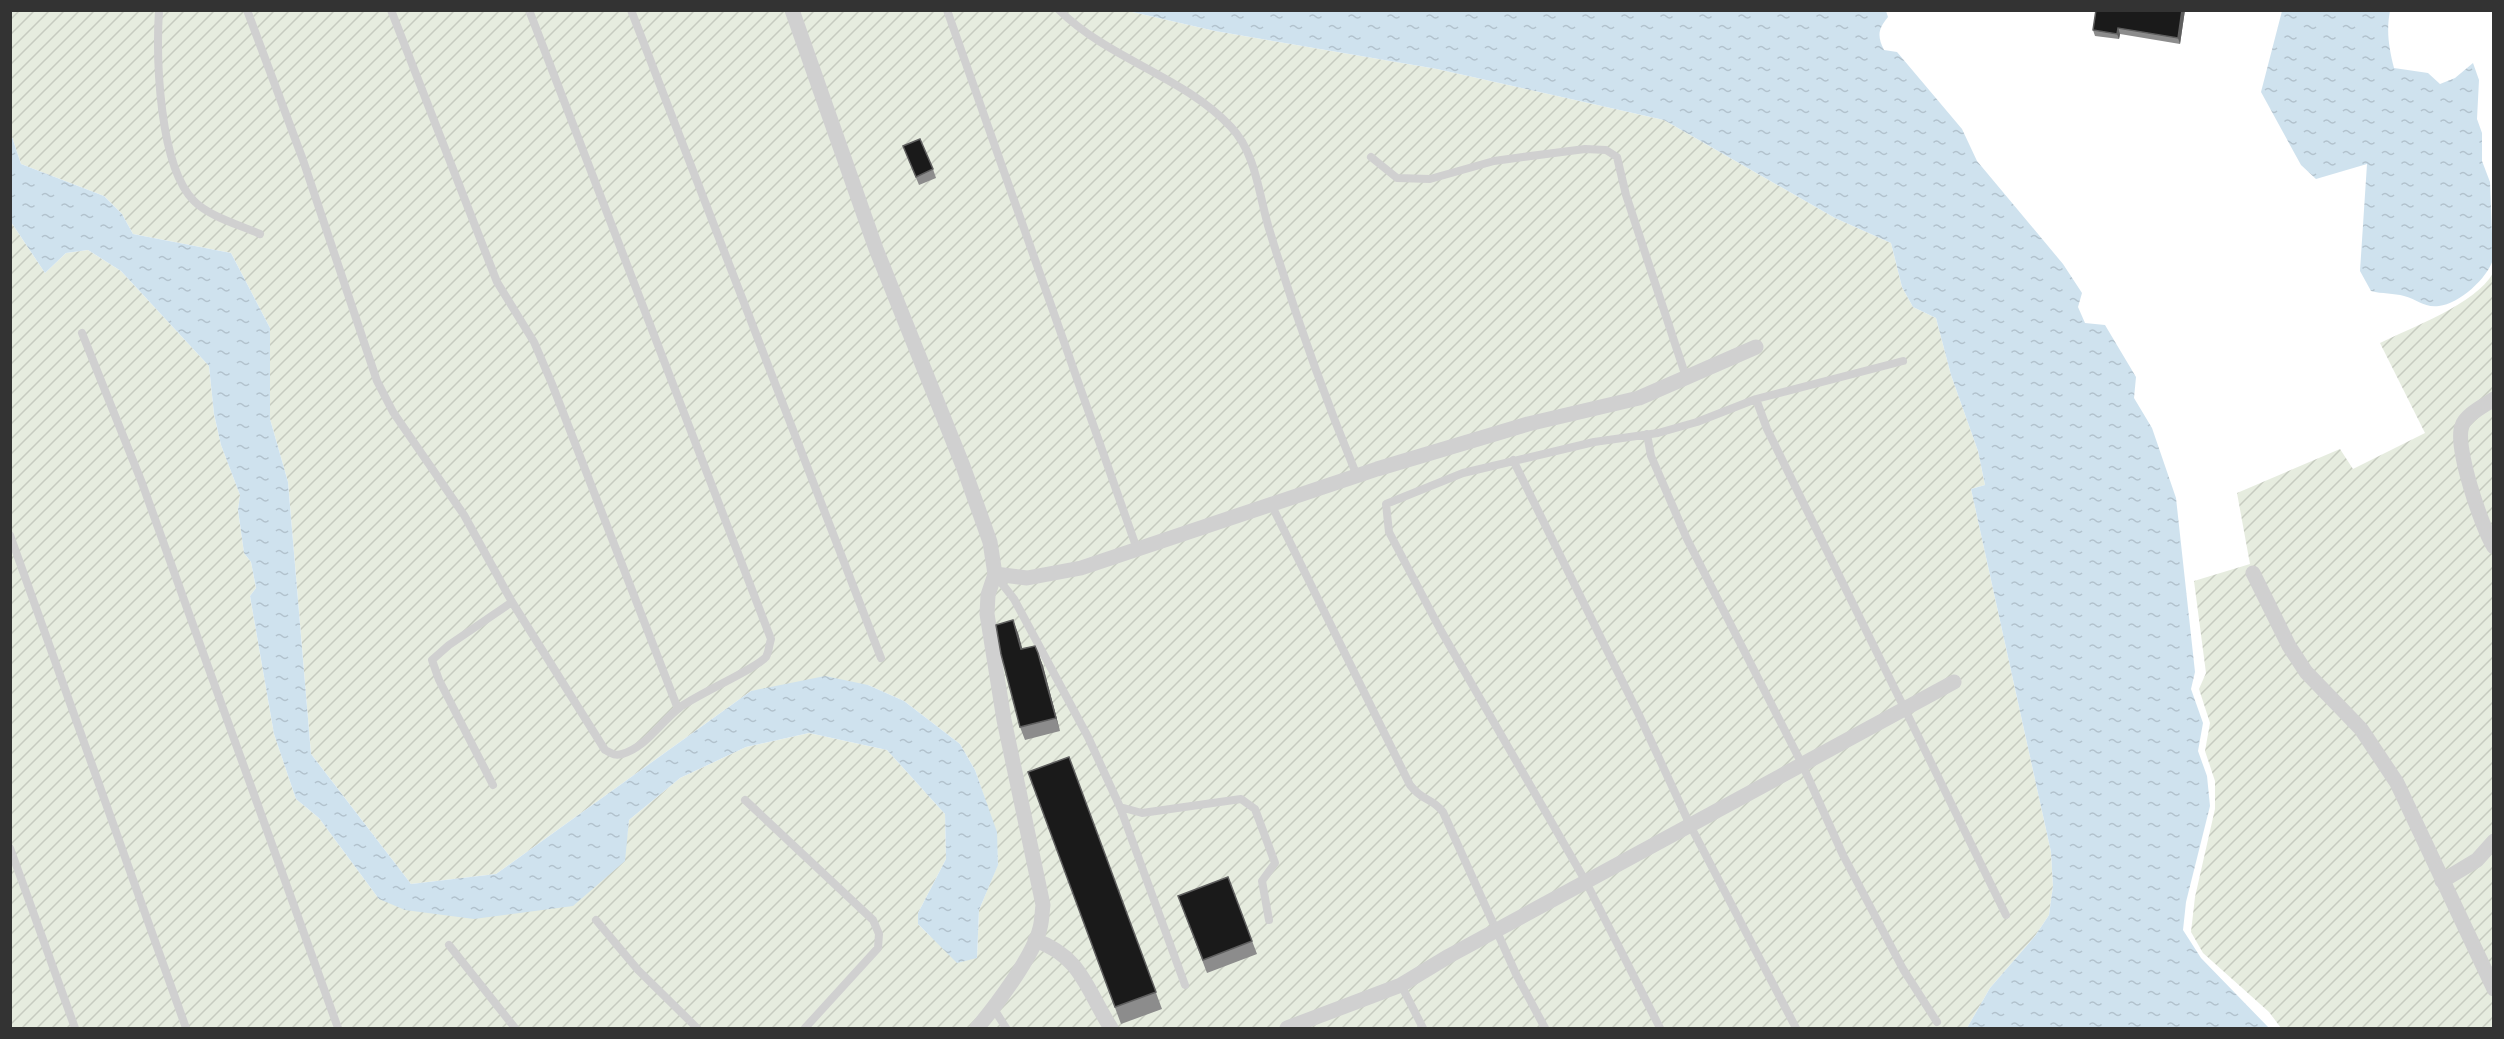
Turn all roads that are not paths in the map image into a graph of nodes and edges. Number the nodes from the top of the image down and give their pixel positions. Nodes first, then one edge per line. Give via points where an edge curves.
1 (159, 10) edge
2 (247, 10) edge
3 (391, 10) edge
4 (530, 10) edge
5 (631, 10) edge
6 (792, 10) edge
7 (947, 10) edge
8 (1059, 10) edge
9 (1371, 157) dead end
10 (260, 234) dead end
11 (82, 333) dead end
12 (1756, 347) dead end
13 (1903, 361) dead end
14 (1686, 377) junction
15 (1756, 399) junction
16 (2493, 399) edge
17 (1647, 434) junction
18 (1514, 460) junction
19 (1357, 476) junction
20 (1271, 504) junction
21 (10, 535) edge
22 (2493, 548) edge
23 (1137, 549) junction
24 (2253, 573) dead end
25 (995, 574) junction
26 (512, 602) junction
27 (881, 658) dead end
28 (1954, 682) dead end
29 (1904, 708) junction
30 (678, 709) junction
31 (1802, 764) junction
32 (493, 785) dead end
33 (745, 800) dead end
34 (1120, 807) junction
35 (1690, 825) junction
36 (2493, 841) edge
37 (10, 848) edge
38 (2442, 881) junction
39 (1586, 882) junction
40 (2006, 915) dead end
41 (596, 920) dead end
42 (1269, 920) dead end
43 (1498, 930) junction
44 (1035, 940) junction
45 (449, 945) dead end
46 (1185, 985) dead end
47 (1401, 985) junction
48 (2493, 989) edge
49 (994, 1009) junction
50 (1937, 1022) dead end
51 (75, 1029) edge
52 (186, 1029) edge
53 (338, 1029) edge
54 (515, 1029) edge
55 (698, 1029) edge
56 (805, 1029) edge
57 (977, 1029) edge
58 (1006, 1029) edge
59 (1111, 1029) edge
60 (1287, 1029) edge
61 (1423, 1029) edge
62 (1545, 1029) edge
63 (1660, 1029) edge
64 (1796, 1029) edge

1 - 10 lane via 157,36 166,139 180,182 195,202
2 - 26 lane via 303,160 377,381 423,460 464,515
3 - 30 lane via 497,282 534,342 552,384
4 - 30 lane via 771,639 766,656 758,664
5 - 27 lane
6 - 25 street via 876,249 963,466 990,542
7 - 23 lane
8 - 19 lane via 1109,49 1189,92 1245,142 1277,253 1329,408
9 - 14 lane via 1398,178 1430,179 1494,161 1585,149 1606,150 1617,157
11 - 53 lane via 142,483
12 - 14 street
13 - 15 lane
14 - 19 street via 1639,398 1528,424
15 - 17 lane via 1697,422
15 - 29 lane via 1767,429
16 - 22 street via 2462,425 2460,441 2476,504
17 - 18 lane
17 - 31 lane via 1651,456 1687,539
18 - 35 lane
18 - 39 lane via 1463,473 1386,504 1389,532 1440,629
19 - 20 street
20 - 23 street
20 - 43 lane via 1410,785 1419,797 1435,802 1443,812
21 - 52 lane
23 - 25 street via 1082,568 1027,578
24 - 38 street via 2306,672 2361,729 2397,783
25 - 34 lane via 1014,599 1088,737
25 - 44 street via 987,614 1042,905
26 - 30 lane via 605,750 614,755 632,750
26 - 32 lane via 432,660
28 - 29 street
29 - 31 street
29 - 40 lane
31 - 35 street
31 - 50 lane via 1843,855 1903,969
33 - 56 lane via 873,920 879,934 874,953
34 - 42 lane via 1142,813 1241,799 1255,809 1275,863 1262,881
34 - 46 lane
35 - 39 street
35 - 64 lane
36 - 38 street via 2471,864
37 - 51 lane
38 - 48 street
39 - 43 street
39 - 63 lane
41 - 55 lane via 638,970
43 - 47 street
43 - 62 lane
44 - 49 street
44 - 59 street via 1062,952 1076,965
45 - 54 lane
47 - 60 street
47 - 61 lane
49 - 57 street
49 - 58 lane

